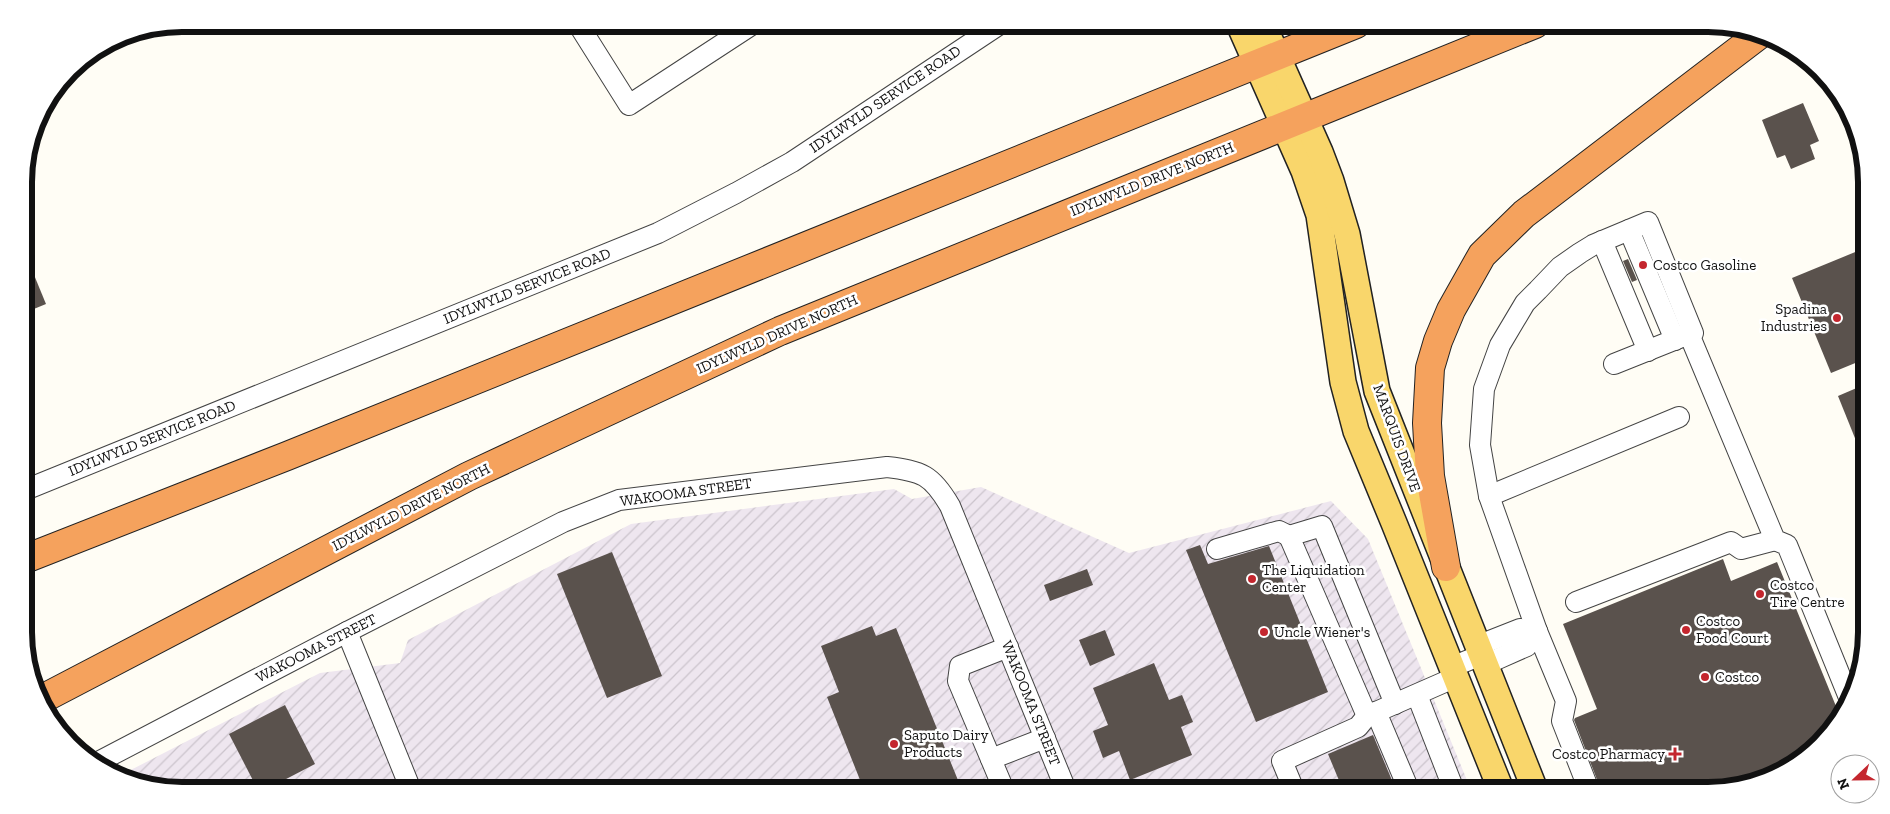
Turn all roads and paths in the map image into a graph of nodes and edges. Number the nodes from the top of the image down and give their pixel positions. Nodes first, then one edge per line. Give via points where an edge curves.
1 (987, 32) edge
2 (1245, 32) edge
3 (1264, 32) edge
4 (1336, 32) edge
5 (1515, 32) edge
6 (584, 33) edge
7 (739, 33) edge
8 (1752, 40) edge
9 (1267, 60) junction
10 (1294, 121) junction
11 (1621, 234) junction
12 (1670, 342) junction
13 (1614, 364) dead end
14 (1679, 417) dead end
15 (33, 487) edge
16 (1489, 496) junction
17 (1288, 536) junction
18 (1775, 540) junction
19 (1217, 549) dead end
20 (33, 556) edge
21 (1446, 567) junction
22 (1576, 602) dead end
23 (347, 632) junction
24 (1538, 632) junction
25 (1008, 647) junction
26 (1481, 655) junction
27 (1454, 672) junction
28 (1846, 690) edge
29 (1417, 695) junction
30 (48, 696) edge
31 (1395, 704) junction
32 (1372, 714) junction
33 (1045, 738) junction
34 (104, 759) edge
35 (991, 759) junction
36 (1000, 781) edge
37 (1063, 781) edge
38 (1290, 781) edge
39 (1405, 781) edge
40 (1451, 781) edge
41 (1497, 781) edge
42 (1531, 781) edge
43 (1586, 781) edge
44 (408, 782) edge

1 - 15 street, IDYLWYLD SERVICE ROAD via 792,162 658,233
2 - 9 main road, MARQUIS DRIVE
3 - 9 main road, MARQUIS DRIVE
4 - 9 highway
5 - 10 highway, IDYLWYLD DRIVE NORTH
6 - 7 street via 629,104
8 - 21 highway via 1524,214 1482,255 1451,310 1430,368 1427,423 1430,476
9 - 10 main road, MARQUIS DRIVE
9 - 20 highway
10 - 21 main road, MARQUIS DRIVE via 1331,181 1347,234 1377,391
10 - 27 main road, MARQUIS DRIVE via 1319,215 1343,382 1356,431
10 - 30 highway, IDYLWYLD DRIVE NORTH via 780,331 469,476
11 - 12 street
11 - 12 street
11 - 16 street via 1580,253 1560,267 1525,303 1500,345 1484,389 1480,445
12 - 13 street
12 - 18 street
14 - 16 street
16 - 24 street
17 - 19 street via 1280,531
17 - 31 street via 1322,526
17 - 32 street
18 - 22 street via 1741,549 1731,542
18 - 28 street via 1786,545
21 - 26 main road, MARQUIS DRIVE
23 - 25 street, WAKOOMA STREET via 562,522 619,500 887,466 922,474 939,486 960,527
23 - 34 street, WAKOOMA STREET
23 - 44 street
24 - 26 street via 1527,646 1493,661
24 - 43 street via 1566,701 1562,721
25 - 33 street, WAKOOMA STREET
25 - 35 street via 960,666 958,681
26 - 27 street
26 - 42 main road, MARQUIS DRIVE
27 - 29 street
27 - 41 main road, MARQUIS DRIVE
29 - 31 street
29 - 40 street
31 - 32 street
32 - 38 street via 1358,727 1282,761
32 - 39 street
33 - 35 street
33 - 37 street, WAKOOMA STREET
35 - 36 street

